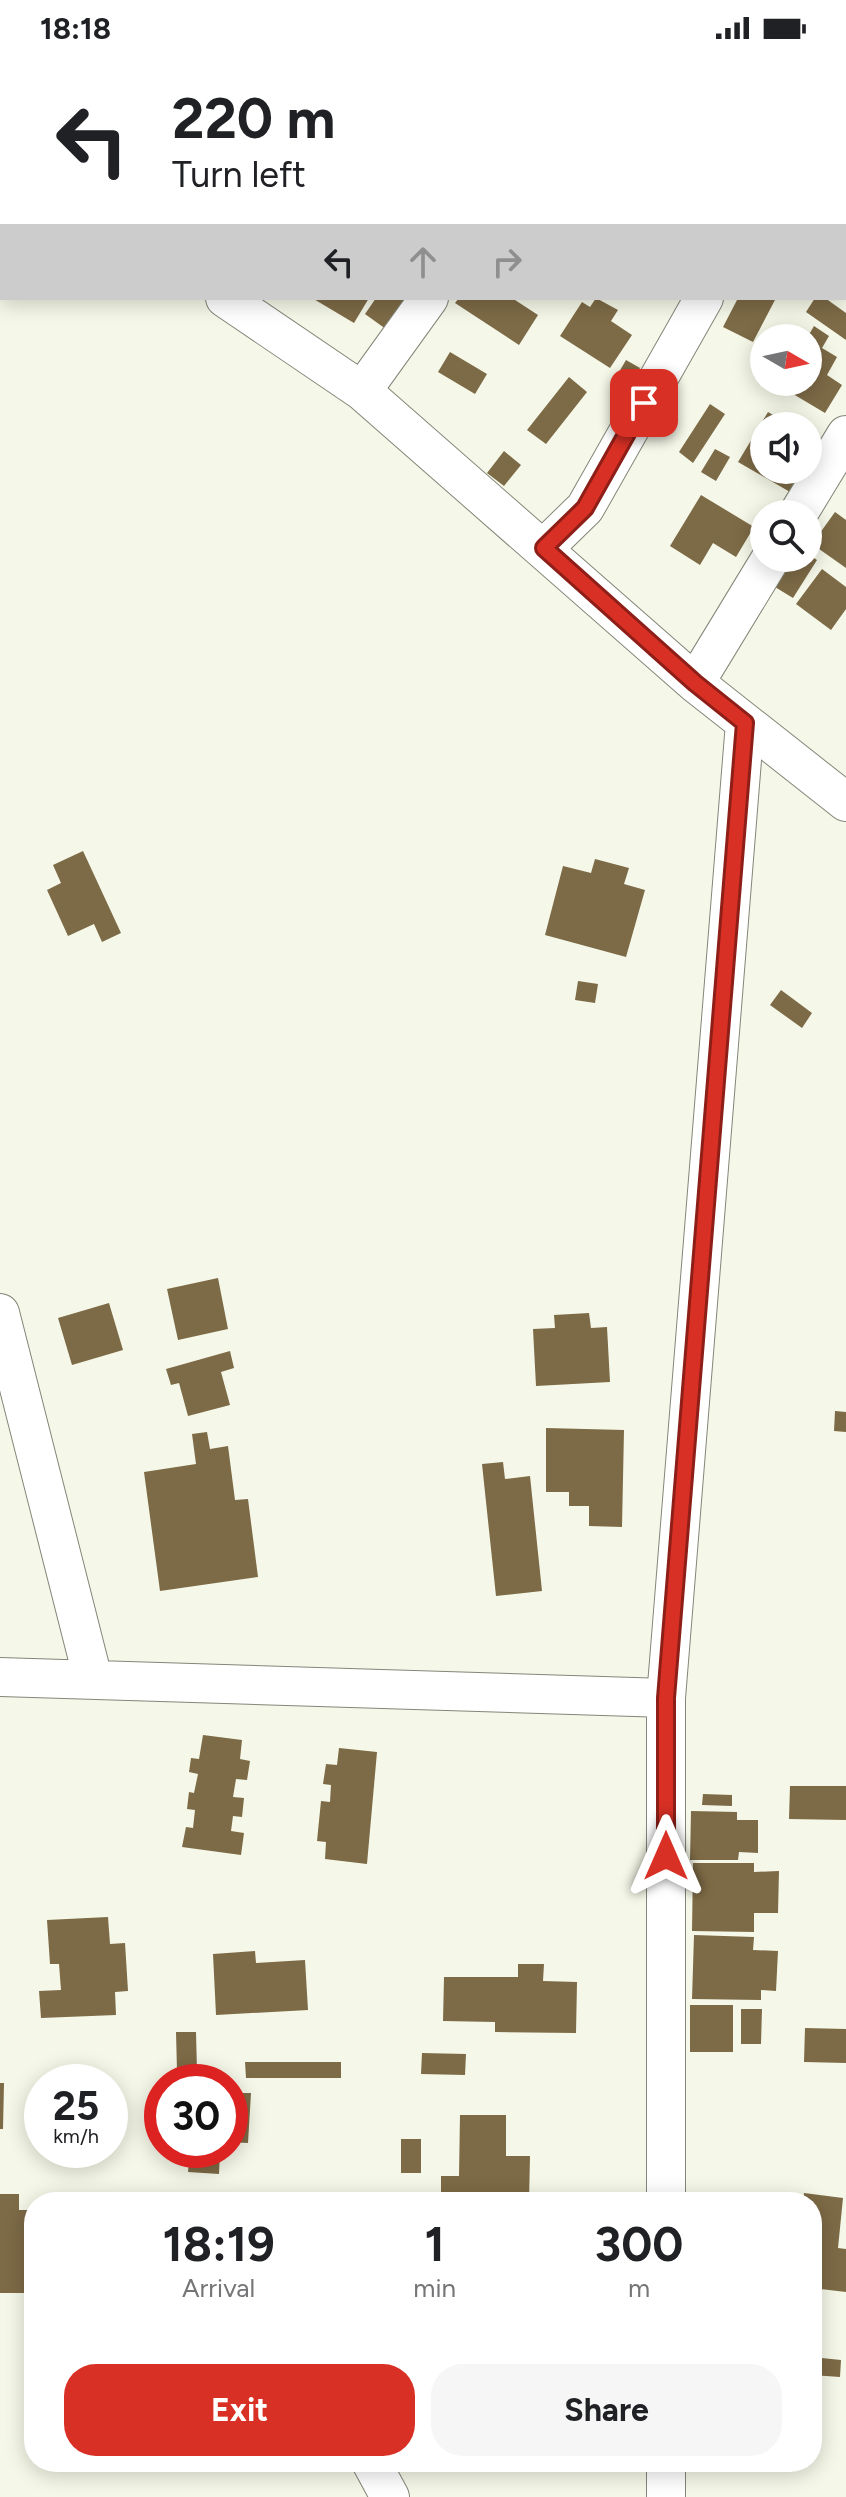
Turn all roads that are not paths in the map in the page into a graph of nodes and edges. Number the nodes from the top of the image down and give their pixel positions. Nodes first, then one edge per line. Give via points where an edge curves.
1 (228, 300) edge
2 (428, 300) edge
3 (703, 300) edge
4 (362, 391) junction
5 (846, 435) edge
6 (807, 500) edge
7 (544, 548) junction
8 (762, 572) edge
9 (695, 683) junction
10 (745, 723) junction
11 (846, 802) edge
12 (0, 1313) edge
13 (0, 1677) edge
14 (93, 1679) junction
15 (666, 1698) junction
16 (666, 2192) edge
17 (376, 2472) edge
18 (666, 2472) edge
19 (390, 2497) edge
20 (666, 2497) edge

1 - 4 street
2 - 4 street
3 - 7 street via 585,508
4 - 7 street
5 - 6 street
7 - 9 street
8 - 9 street
9 - 10 street
10 - 11 street
10 - 15 street
12 - 14 street
13 - 14 street
14 - 15 street
15 - 16 street
17 - 19 street
18 - 20 street

